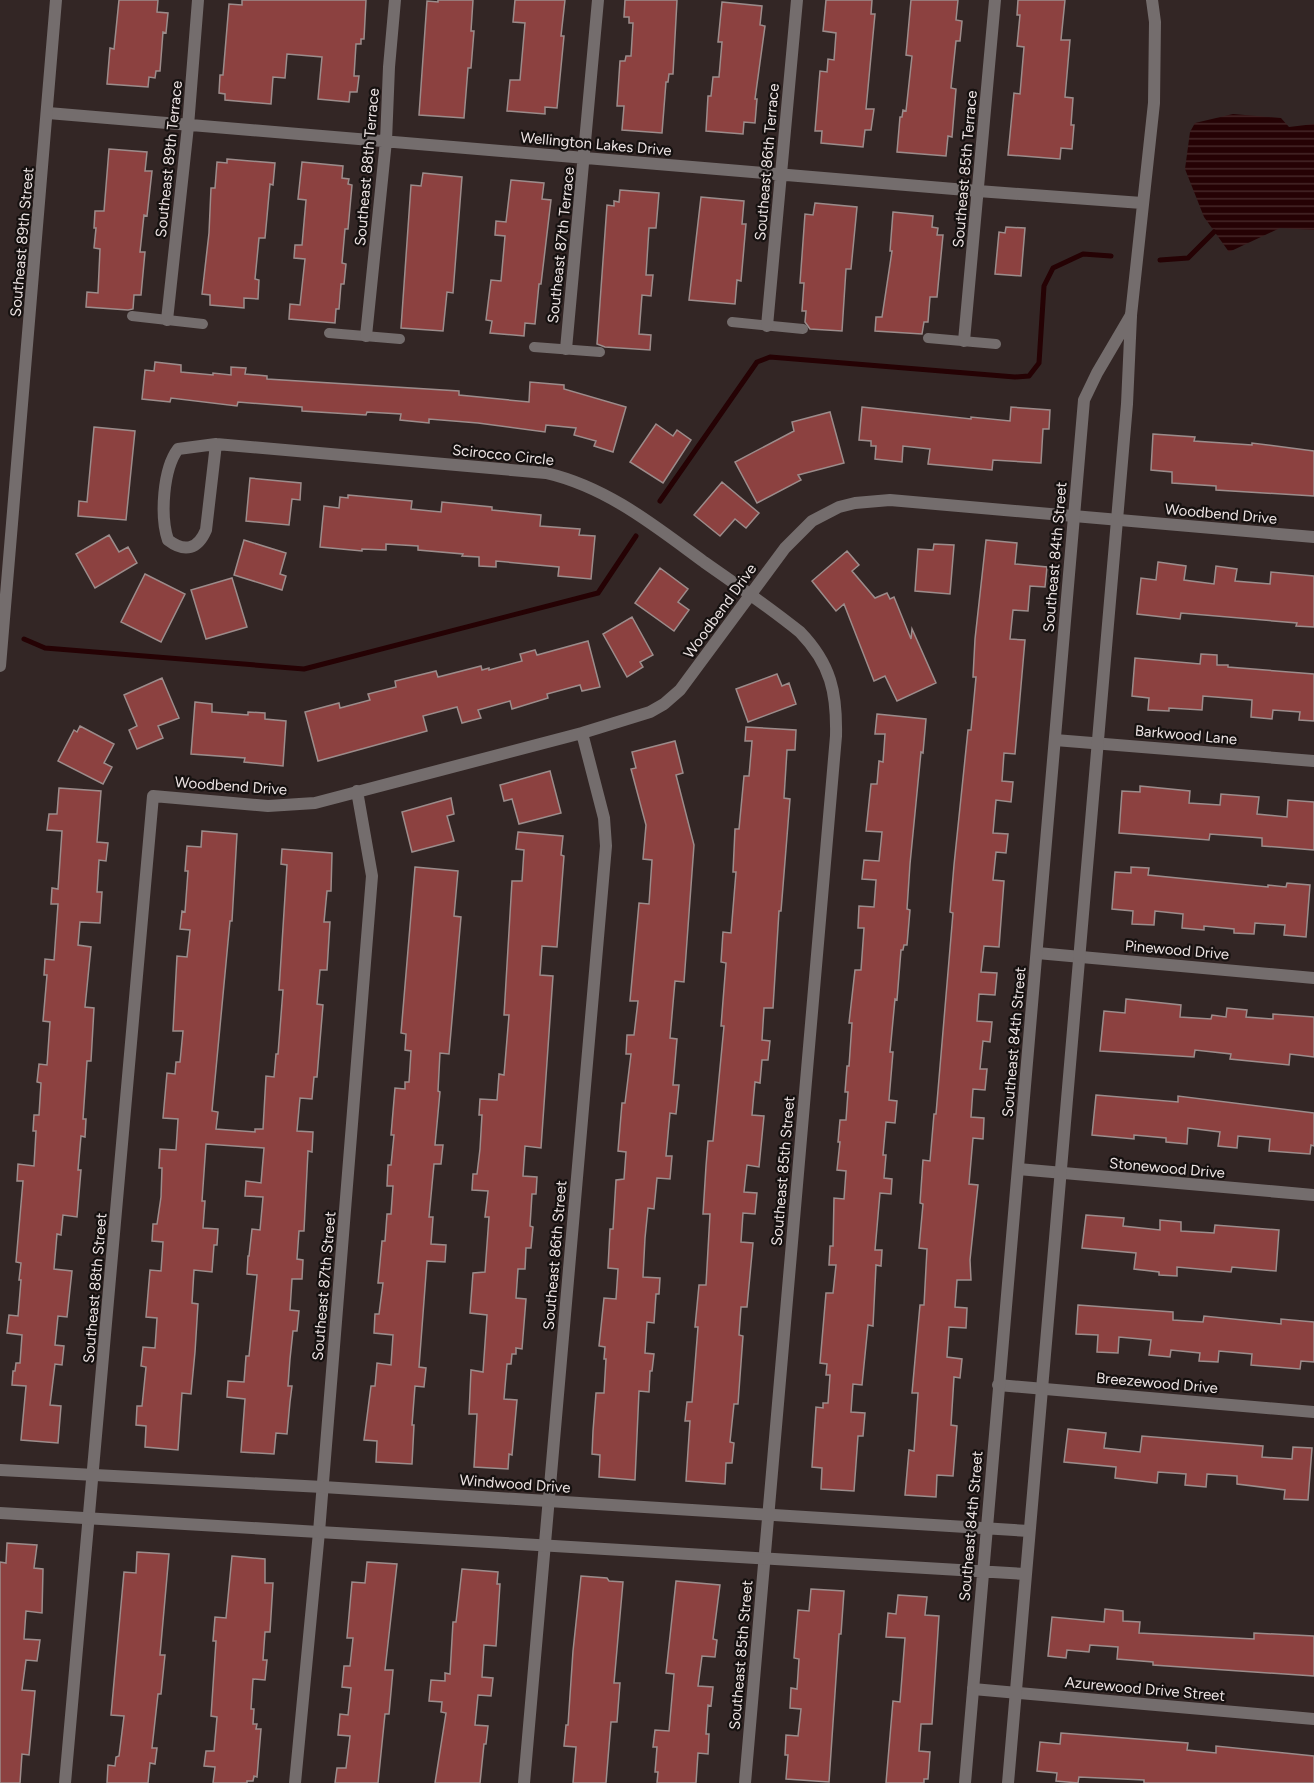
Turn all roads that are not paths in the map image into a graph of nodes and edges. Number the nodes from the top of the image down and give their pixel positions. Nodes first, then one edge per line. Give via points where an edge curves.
1 (57, 0) edge
2 (198, 0) edge
3 (395, 0) edge
4 (598, 0) edge
5 (797, 0) edge
6 (995, 0) edge
7 (1152, 0) edge
8 (48, 113) junction
9 (189, 126) junction
10 (386, 141) junction
11 (584, 158) junction
12 (781, 175) junction
13 (978, 191) junction
14 (1142, 203) junction
15 (1131, 315) junction
16 (132, 316) dead end
17 (167, 320) junction
18 (732, 322) dead end
19 (203, 324) dead end
20 (767, 326) junction
21 (803, 329) dead end
22 (329, 333) dead end
23 (366, 336) junction
24 (928, 338) dead end
25 (400, 339) dead end
26 (964, 341) junction
27 (996, 344) dead end
28 (534, 347) dead end
29 (566, 349) junction
30 (600, 352) dead end
31 (216, 444) junction
32 (1074, 517) junction
33 (1117, 520) junction
34 (1314, 537) edge
35 (751, 595) junction
36 (0, 666) edge
37 (582, 733) junction
38 (1056, 740) junction
39 (1098, 742) junction
40 (1314, 761) edge
41 (357, 791) junction
42 (153, 796) joint
43 (1037, 953) junction
44 (1080, 957) junction
45 (1314, 978) edge
46 (1018, 1170) junction
47 (1061, 1173) junction
48 (1314, 1195) edge
49 (998, 1385) junction
50 (1042, 1388) junction
51 (1314, 1412) edge
52 (0, 1470) edge
53 (93, 1475) junction
54 (323, 1487) junction
55 (548, 1501) junction
56 (0, 1513) edge
57 (768, 1515) junction
58 (89, 1519) junction
59 (986, 1528) junction
60 (1029, 1531) junction
61 (320, 1532) junction
62 (545, 1546) junction
63 (765, 1559) junction
64 (982, 1571) junction
65 (1025, 1574) junction
66 (973, 1689) junction
67 (1015, 1693) junction
68 (1314, 1719) edge
69 (65, 1783) edge
70 (295, 1783) edge
71 (524, 1783) edge
72 (745, 1783) edge
73 (965, 1783) edge
74 (1008, 1783) edge

1 - 8 street, Southeast 89th Street
2 - 9 street, Southeast 89th Terrace
3 - 10 street, Southeast 88th Terrace
4 - 11 street, Southeast 87th Terrace
5 - 12 street, Southeast 86th Terrace
6 - 13 street, Southeast 85th Terrace
7 - 14 street, Southeast 84th Street via 1154,103
8 - 9 street, Wellington Lakes Drive
8 - 36 street, Southeast 89th Street
9 - 10 street, Wellington Lakes Drive
9 - 17 street, Southeast 89th Terrace
10 - 11 street, Wellington Lakes Drive
10 - 23 street, Southeast 88th Terrace
11 - 12 street, Wellington Lakes Drive
11 - 29 street, Southeast 87th Terrace
12 - 13 street, Wellington Lakes Drive
12 - 20 street, Southeast 86th Terrace
13 - 14 street, Wellington Lakes Drive
13 - 26 street, Southeast 85th Terrace
14 - 15 street, Southeast 84th Street
15 - 32 street, Southeast 84th Street via 1084,400
15 - 33 street, Southeast 84th Street
16 - 17 lane
17 - 19 lane
18 - 20 lane
20 - 21 lane
22 - 23 lane
23 - 25 lane
24 - 26 lane
26 - 27 lane
28 - 29 lane
29 - 30 lane
31 - 31 street, Scirocco Circle via 178,448 172,457 163,519 168,540 175,545 190,548 206,530
31 - 35 street, Scirocco Circle via 522,470 569,478 635,512
32 - 33 street, Woodbend Drive
32 - 35 street, Woodbend Drive via 890,500 855,503 812,521 785,548
32 - 38 street, Southeast 84th Street
33 - 34 street, Woodbend Drive
33 - 39 street, Southeast 84th Street
35 - 37 street, Woodbend Drive via 696,671 664,704
35 - 57 street, Southeast 85th Street via 812,645 829,675 837,720
37 - 41 street, Woodbend Drive
37 - 55 street, Southeast 86th Street via 604,818 606,846
38 - 39 street, Barkwood Lane
38 - 43 street, Southeast 84th Street
39 - 40 street, Barkwood Lane
39 - 44 street, Southeast 84th Street
41 - 42 street, Woodbend Drive via 315,803 286,806
41 - 54 street, Southeast 87th Street via 372,876
42 - 53 street, Southeast 88th Street
43 - 44 street, Pinewood Drive
43 - 46 street, Southeast 84th Street
44 - 45 street, Pinewood Drive
44 - 47 street, Southeast 84th Street
46 - 47 street, Stonewood Drive
46 - 49 street, Southeast 84th Street
47 - 48 street, Stonewood Drive
47 - 50 street, Southeast 84th Street
49 - 50 street, Breezewood Drive
49 - 59 street, Southeast 84th Street
50 - 51 street, Breezewood Drive
50 - 60 street, Southeast 84th Street
52 - 53 street, Windwood Drive
53 - 54 street, Windwood Drive
53 - 58 street, Southeast 88th Street
54 - 55 street, Windwood Drive
54 - 61 street, Southeast 87th Street
55 - 57 street, Windwood Drive
55 - 62 street, Southeast 86th Street
56 - 58 street
57 - 59 street, Windwood Drive
57 - 63 street, Southeast 85th Street
58 - 61 street
58 - 69 street, Southeast 88th Street
59 - 60 street, Windwood Drive
59 - 64 street, Southeast 84th Street
60 - 65 street, Southeast 84th Street
61 - 62 street
61 - 70 street, Southeast 87th Street
62 - 63 street
62 - 71 street, Southeast 86th Street
63 - 64 street
63 - 72 street, Southeast 85th Street
64 - 65 street
64 - 66 street, Southeast 84th Street
65 - 67 street, Southeast 84th Street
66 - 67 street, Azurewood Drive Street
66 - 73 street, Southeast 84th Street
67 - 68 street, Azurewood Drive Street
67 - 74 street, Southeast 84th Street

